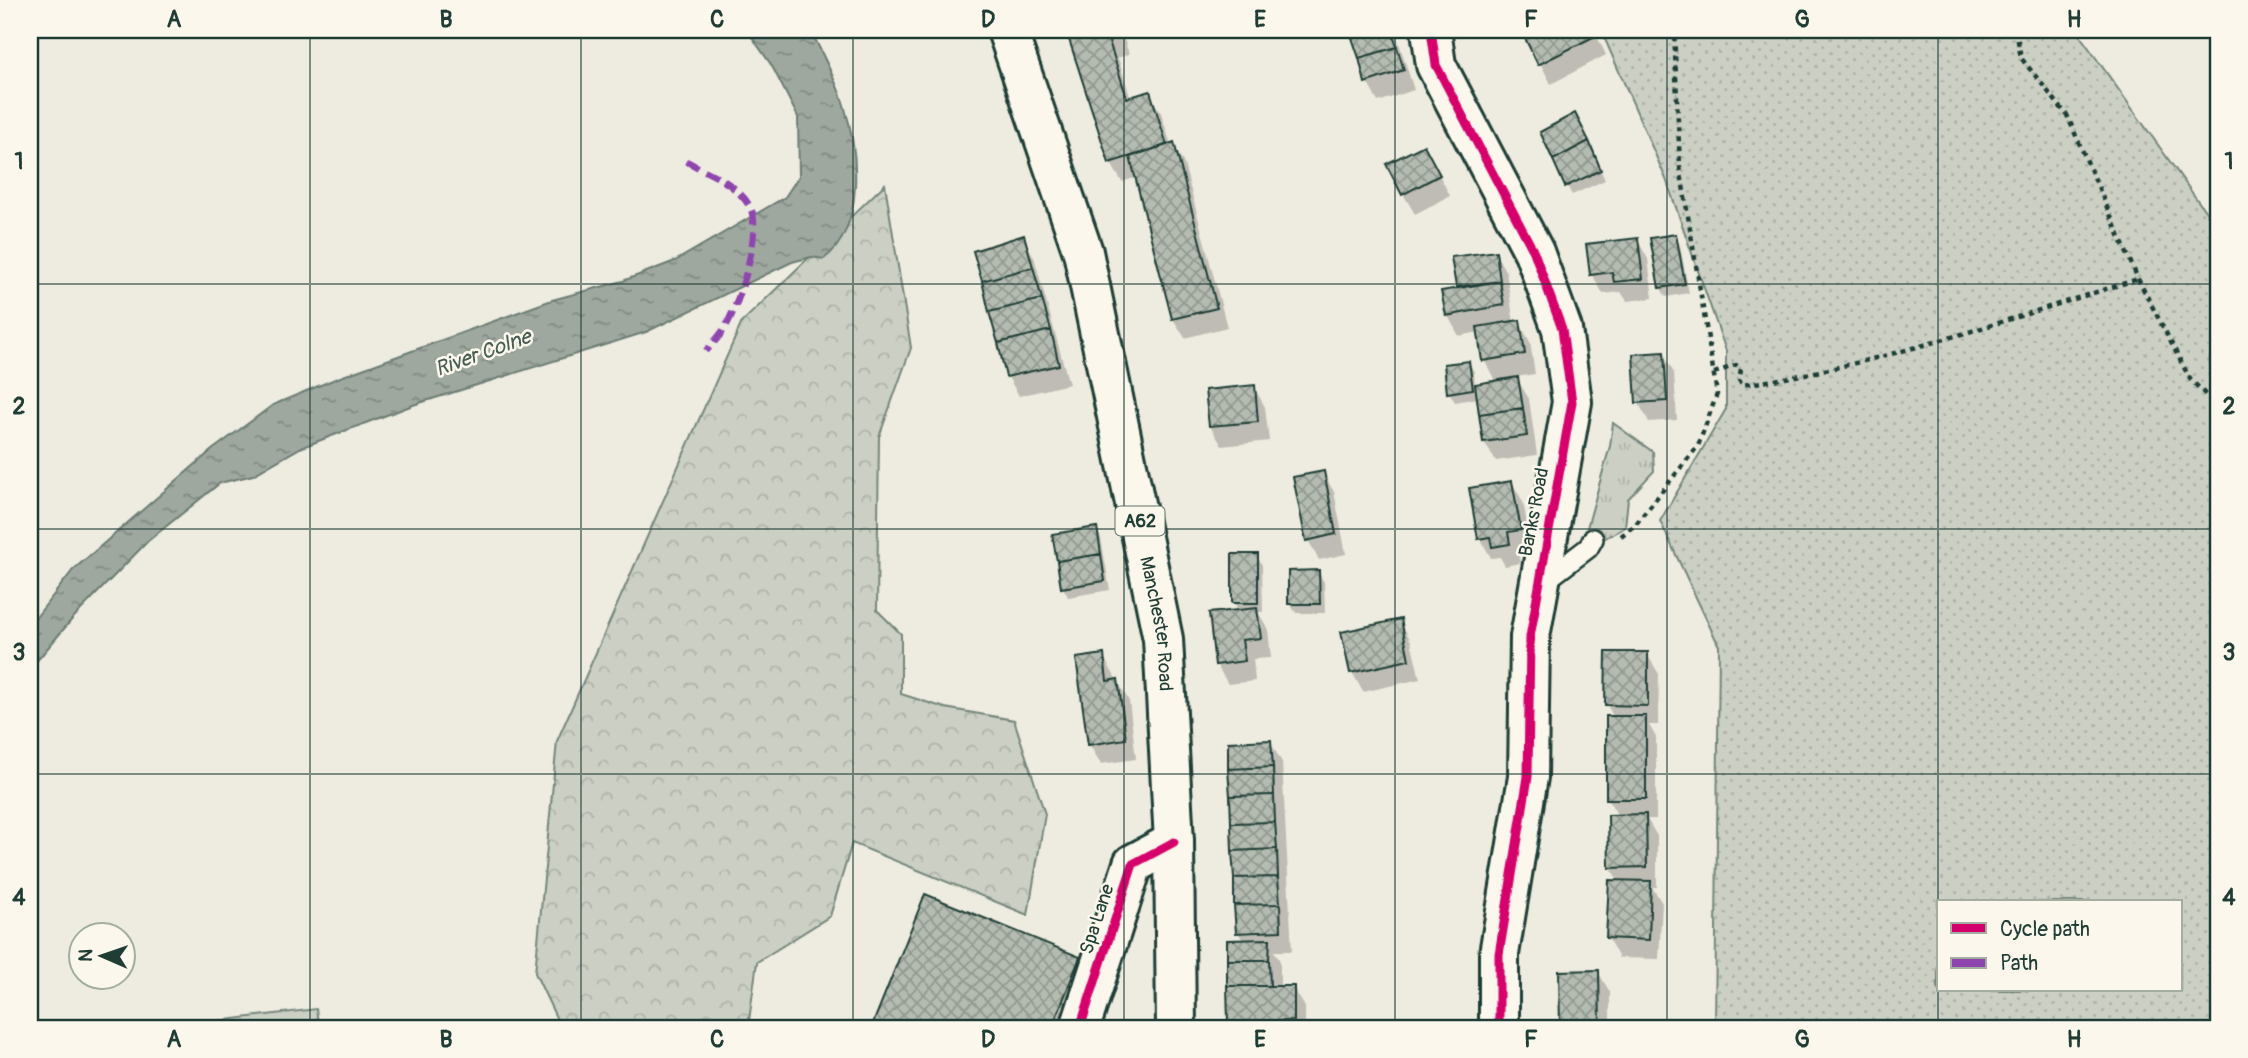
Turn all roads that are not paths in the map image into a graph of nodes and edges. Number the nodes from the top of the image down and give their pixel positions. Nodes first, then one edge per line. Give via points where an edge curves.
1 (1007, 30) edge
2 (1430, 30) edge
3 (1590, 544) road end
4 (1537, 587) junction
5 (1174, 842) junction
6 (1080, 1028) edge
7 (1176, 1028) edge
8 (1499, 1028) edge

1 - 5 street, Manchester Road / A62 via 1083,252 1131,471 1163,639
2 - 4 street, Banks Road via 1436,65 1534,252 1562,329 1572,402
3 - 4 lane
4 - 8 street, Banks Road via 1530,637 1528,777 1499,954
5 - 6 street, Spa Lane via 1133,864
5 - 7 street, Manchester Road / A62

